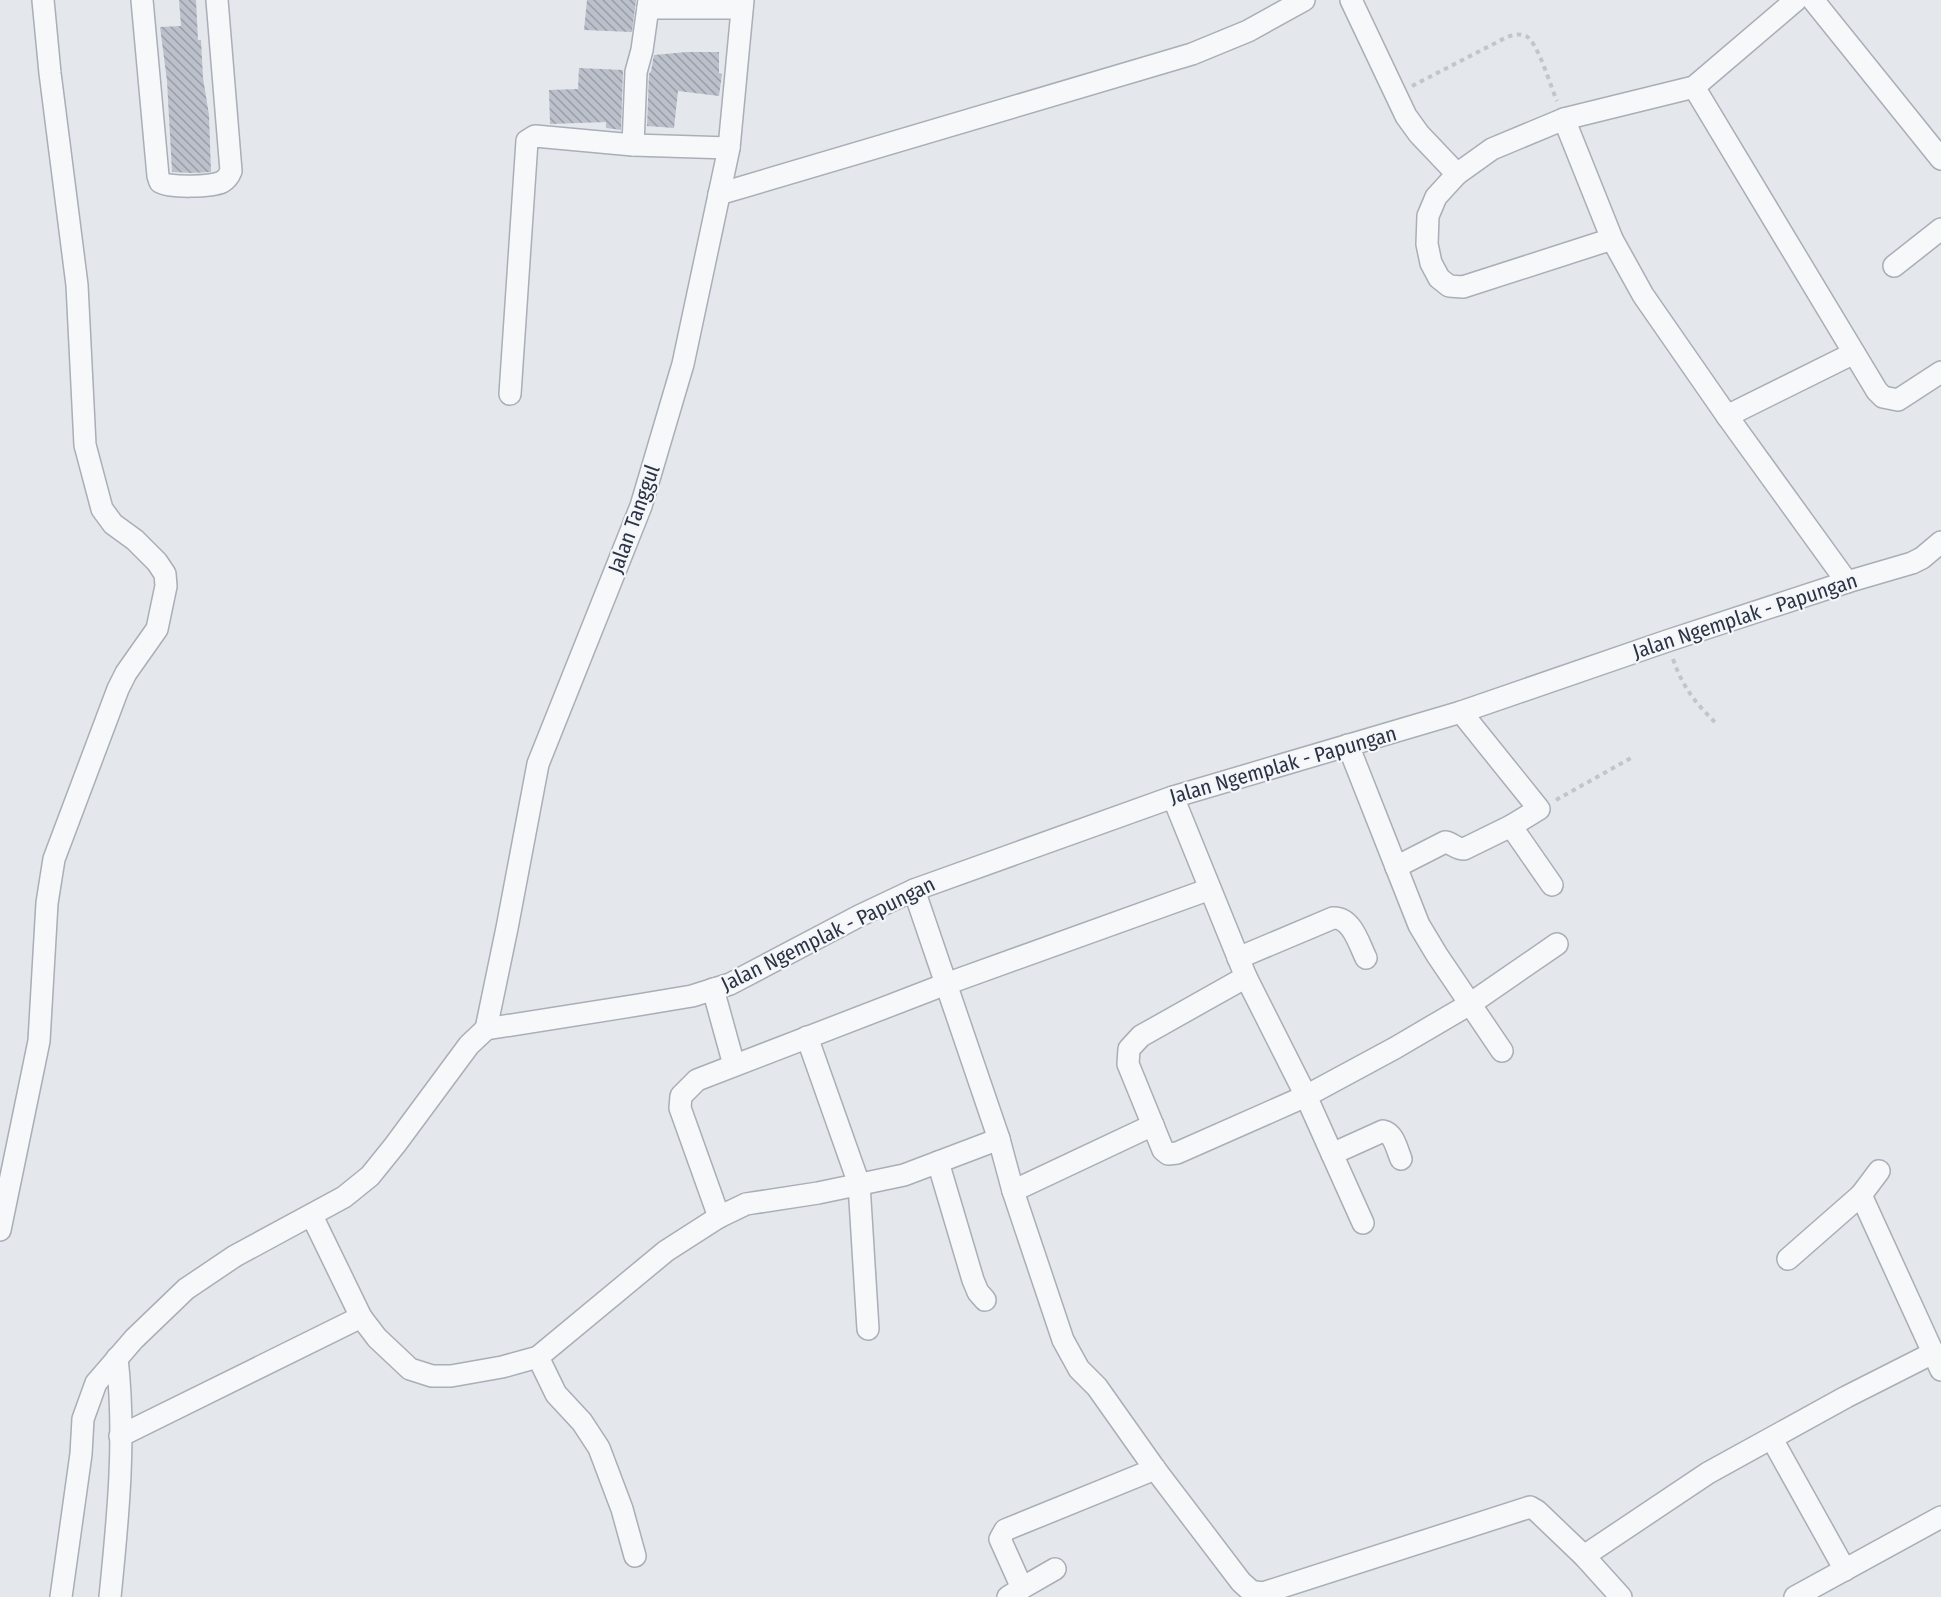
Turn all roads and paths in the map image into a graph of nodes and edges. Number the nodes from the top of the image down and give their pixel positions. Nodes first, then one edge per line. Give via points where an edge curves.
1 (43, 0) edge
2 (142, 0) edge
3 (217, 0) edge
4 (1304, 0) edge
5 (1351, 0) edge
6 (1796, 0) edge
7 (1813, 0) edge
8 (648, 4) edge
9 (743, 4) edge
10 (1694, 87) junction
11 (1395, 95) junction
12 (1564, 119) junction
13 (633, 145) junction
14 (729, 148) junction
15 (1941, 159) edge
16 (1456, 174) junction
17 (719, 194) junction
18 (1941, 229) edge
19 (1612, 239) junction
20 (1894, 266) dead end
21 (1854, 353) junction
22 (1941, 372) edge
23 (510, 394) dead end
24 (1727, 416) junction
25 (1941, 542) edge
26 (1847, 582) junction
27 (1667, 641) junction
28 (1461, 712) junction
29 (1718, 725) dead end
30 (1348, 746) junction
31 (1631, 758) dead end
32 (1173, 797) junction
33 (1539, 809) junction
34 (1511, 826) junction
35 (1396, 867) junction
36 (1552, 885) dead end
37 (1210, 889) junction
38 (914, 890) junction
39 (1557, 944) dead end
40 (1366, 958) dead end
41 (1242, 968) junction
42 (946, 984) junction
43 (713, 989) junction
44 (1470, 1004) junction
45 (486, 1029) junction
46 (807, 1037) junction
47 (1502, 1051) dead end
48 (734, 1065) junction
49 (1306, 1096) junction
50 (1153, 1125) junction
51 (999, 1139) junction
52 (1332, 1154) junction
53 (1401, 1159) dead end
54 (938, 1162) junction
55 (1879, 1171) dead end
56 (859, 1184) junction
57 (1013, 1191) junction
58 (1861, 1195) junction
59 (312, 1216) junction
60 (719, 1217) junction
61 (1363, 1223) dead end
62 (0, 1230) edge
63 (1788, 1259) dead end
64 (985, 1300) dead end
65 (362, 1317) junction
66 (868, 1329) dead end
67 (538, 1357) junction
68 (1937, 1362) edge
69 (107, 1370) junction
70 (120, 1436) junction
71 (1772, 1439) junction
72 (1155, 1468) junction
73 (1941, 1517) edge
74 (635, 1556) dead end
75 (1584, 1556) junction
76 (1055, 1569) dead end
77 (1845, 1570) junction
78 (1015, 1593) edge
79 (61, 1597) edge
80 (110, 1597) edge
81 (1621, 1597) edge
82 (1795, 1597) edge

1 - 62 street via 77,285 86,445 102,509 113,524 157,562 165,574 166,586 157,628 118,689 54,859 47,903 39,1041
2 - 3 street via 158,176 166,186 175,187 217,183 231,171
4 - 17 street via 1248,31 1192,54
5 - 11 street
6 - 10 street
7 - 15 street
8 - 9 street
8 - 13 street via 636,72
9 - 14 street, Jalan Tanggul
10 - 12 street
10 - 21 street
11 - 12 path via 1518,34 1528,37 1535,47
11 - 16 street via 1419,134
12 - 16 street via 1492,150
12 - 19 street
13 - 14 street
13 - 23 street via 535,136 527,141
14 - 17 street, Jalan Tanggul
16 - 19 street via 1436,197 1428,216 1431,263 1449,286 1463,287
17 - 45 street, Jalan Tanggul via 683,364 641,506 538,765
18 - 20 street
19 - 24 street via 1643,295
21 - 22 street via 1877,392 1890,400 1898,400
21 - 24 street
24 - 26 street
25 - 26 street, Jalan Ngemplak - Papungan via 1912,563
26 - 27 street, Jalan Ngemplak - Papungan
27 - 28 street, Jalan Ngemplak - Papungan
27 - 29 path via 1686,690
28 - 30 street, Jalan Ngemplak - Papungan
28 - 33 street
30 - 32 street, Jalan Ngemplak - Papungan
30 - 35 street
31 - 33 path
32 - 37 street
32 - 38 street, Jalan Ngemplak - Papungan
33 - 34 street
34 - 35 street via 1464,849 1445,842
34 - 36 street
35 - 44 street via 1419,925
37 - 41 street
37 - 42 street
38 - 42 street
38 - 43 street, Jalan Ngemplak - Papungan via 730,984
39 - 44 street
40 - 41 street via 1349,926 1333,918
41 - 49 street
41 - 50 street via 1141,1036 1129,1049 1128,1064
42 - 46 street
42 - 51 street
43 - 45 street, Jalan Ngemplak - Papungan via 692,996
43 - 48 street
44 - 47 street
44 - 49 street
45 - 59 street via 469,1045 370,1176
46 - 48 street
46 - 56 street
48 - 60 street via 697,1080 681,1095 680,1107
49 - 50 street via 1177,1153 1163,1150
49 - 52 street
50 - 57 street
51 - 54 street
51 - 57 street
52 - 53 street via 1383,1131 1390,1135
52 - 61 street
54 - 56 street via 904,1175
54 - 64 street via 972,1280
55 - 58 street
56 - 60 street via 746,1204
56 - 66 street
57 - 72 street via 1063,1340 1079,1369 1097,1387
58 - 63 street
58 - 68 street
59 - 65 street
59 - 69 street via 235,1256 186,1289
60 - 67 street via 666,1251
65 - 67 street via 376,1338 398,1359 410,1369 432,1376 502,1367
65 - 70 street
67 - 74 street via 556,1394 599,1448
68 - 71 street via 1846,1397
69 - 70 street via 120,1386
69 - 79 street via 83,1419
70 - 80 street
71 - 75 street via 1708,1473
71 - 77 street
72 - 75 street via 1251,1591 1263,1593 1530,1507
72 - 78 street via 1005,1530 1000,1539
73 - 77 street
75 - 81 street
76 - 78 street
77 - 82 street

